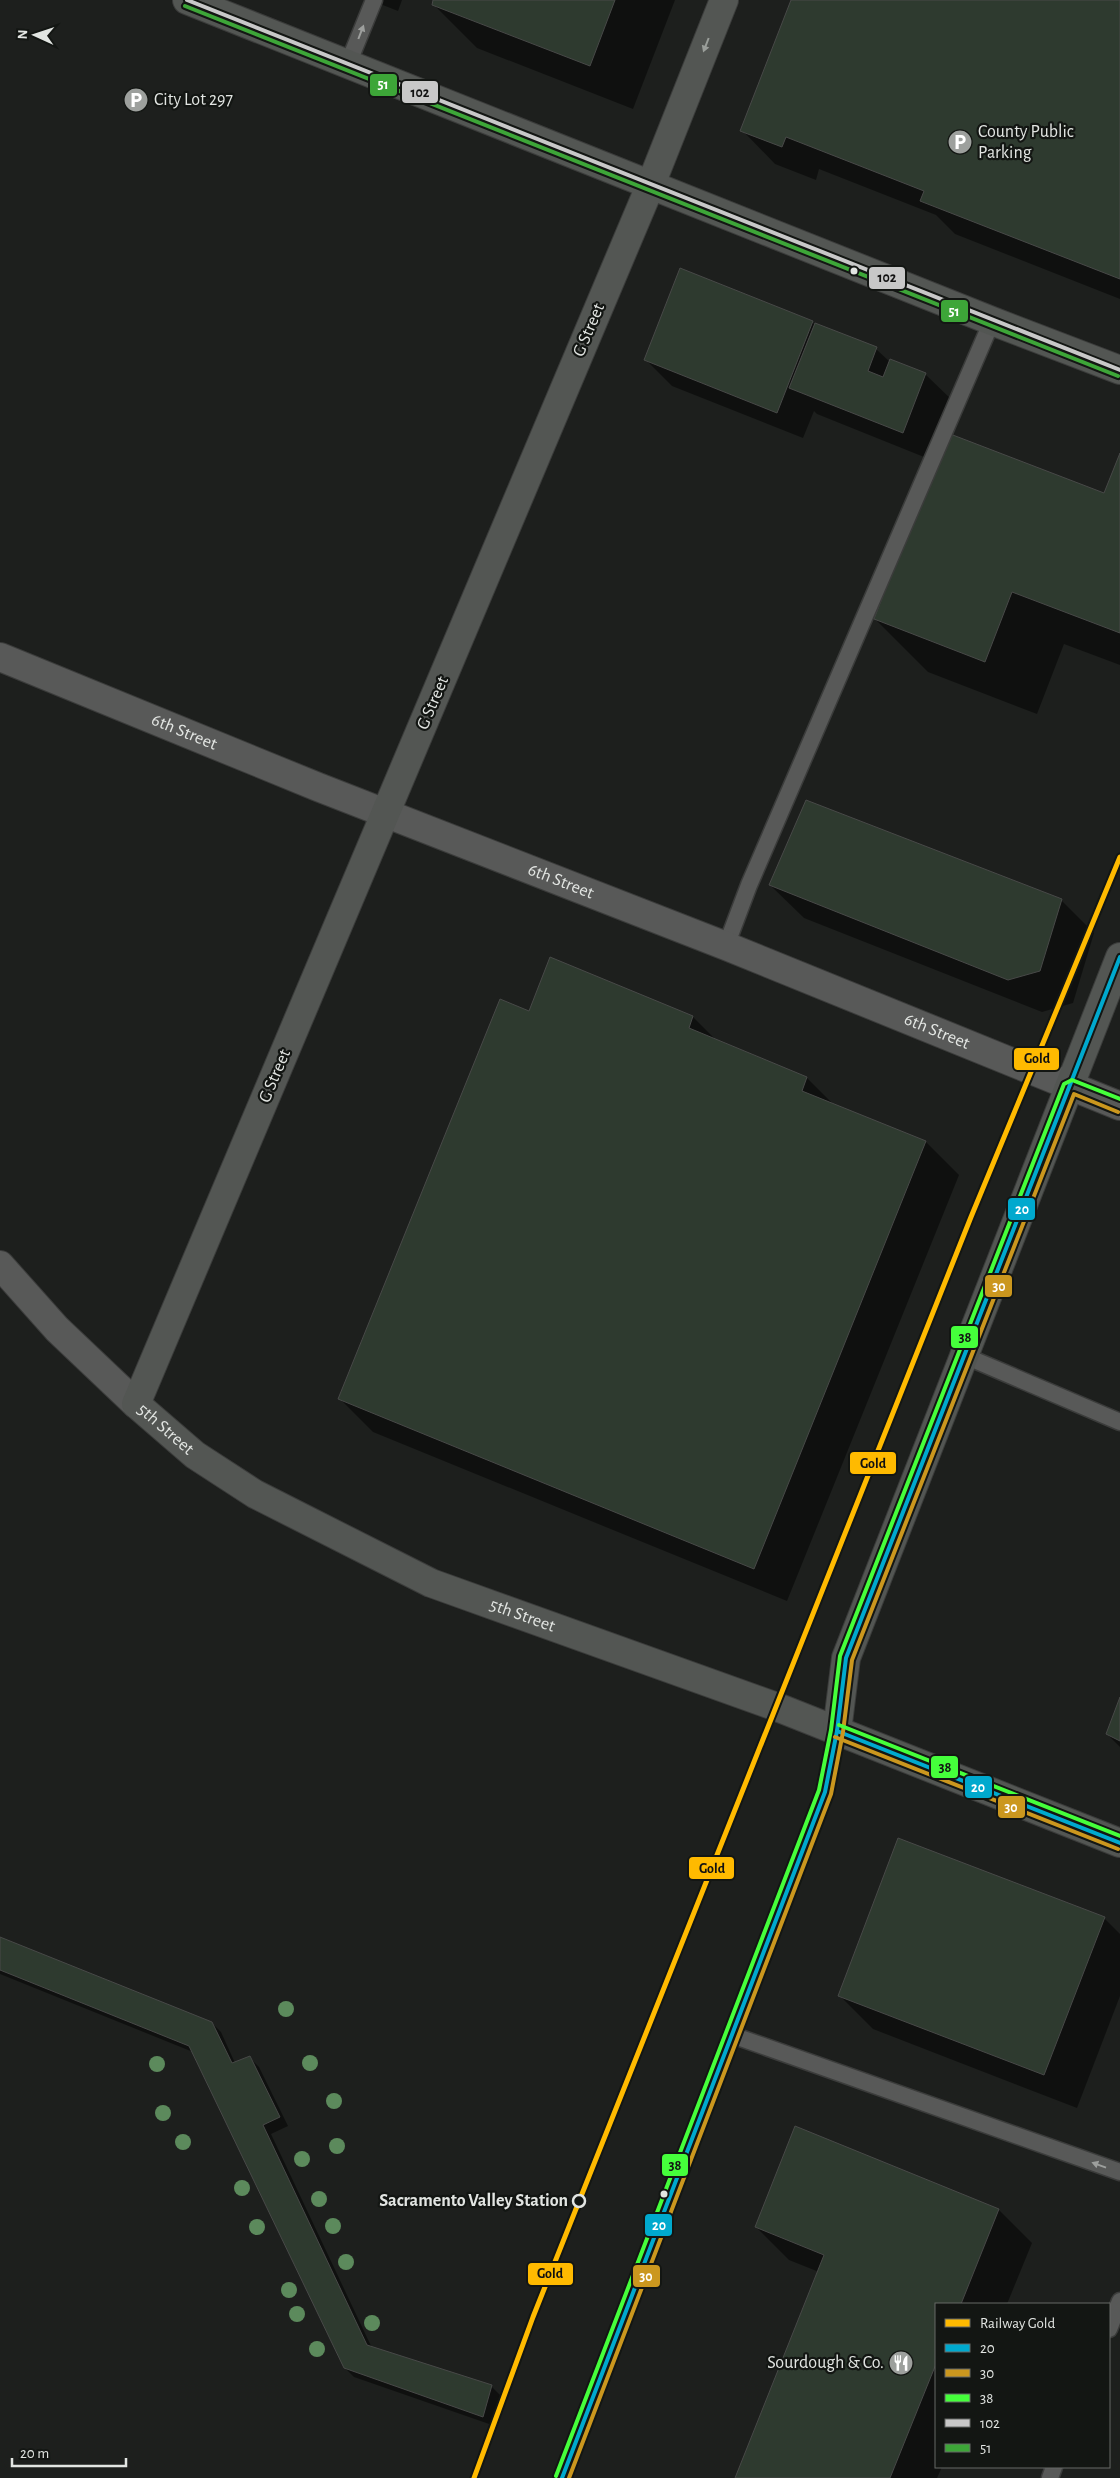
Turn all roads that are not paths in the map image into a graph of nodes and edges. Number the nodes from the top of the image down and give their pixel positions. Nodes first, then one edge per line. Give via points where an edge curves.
1 (187, 0) edge
2 (374, 0) edge
3 (724, 0) edge
4 (348, 64) junction
5 (651, 184) junction
6 (992, 321) junction
7 (1120, 370) edge
8 (0, 657) edge
9 (386, 814) junction
10 (726, 946) junction
11 (1120, 957) edge
12 (1070, 1086) junction
13 (1120, 1106) edge
14 (0, 1264) edge
15 (965, 1356) junction
16 (136, 1404) junction
17 (1120, 1422) edge
18 (837, 1731) junction
19 (1120, 1842) edge
20 (732, 2035) junction
21 (1120, 2172) edge
22 (1120, 2301) edge
23 (1110, 2326) edge
24 (562, 2478) edge

1 - 4 main road
4 -> 2 lane
3 -> 5 main road, G Street
4 - 5 main road
5 - 6 main road
5 - 9 main road, G Street
6 - 7 main road
6 - 10 lane
8 - 9 street, 6th Street
9 - 10 street, 6th Street
9 - 16 main road, G Street
10 - 12 street, 6th Street
11 - 12 main road
12 - 13 street, 6th Street
12 - 15 main road
14 - 16 street, 5th Street via 57,1329
15 - 17 lane
15 - 18 main road via 846,1658
16 - 18 main road, 5th Street via 195,1455 255,1494 431,1583 768,1703
18 - 19 main road, 5th Street
18 - 20 lane via 825,1792
21 -> 20 lane
20 - 24 lane
22 - 23 lane

